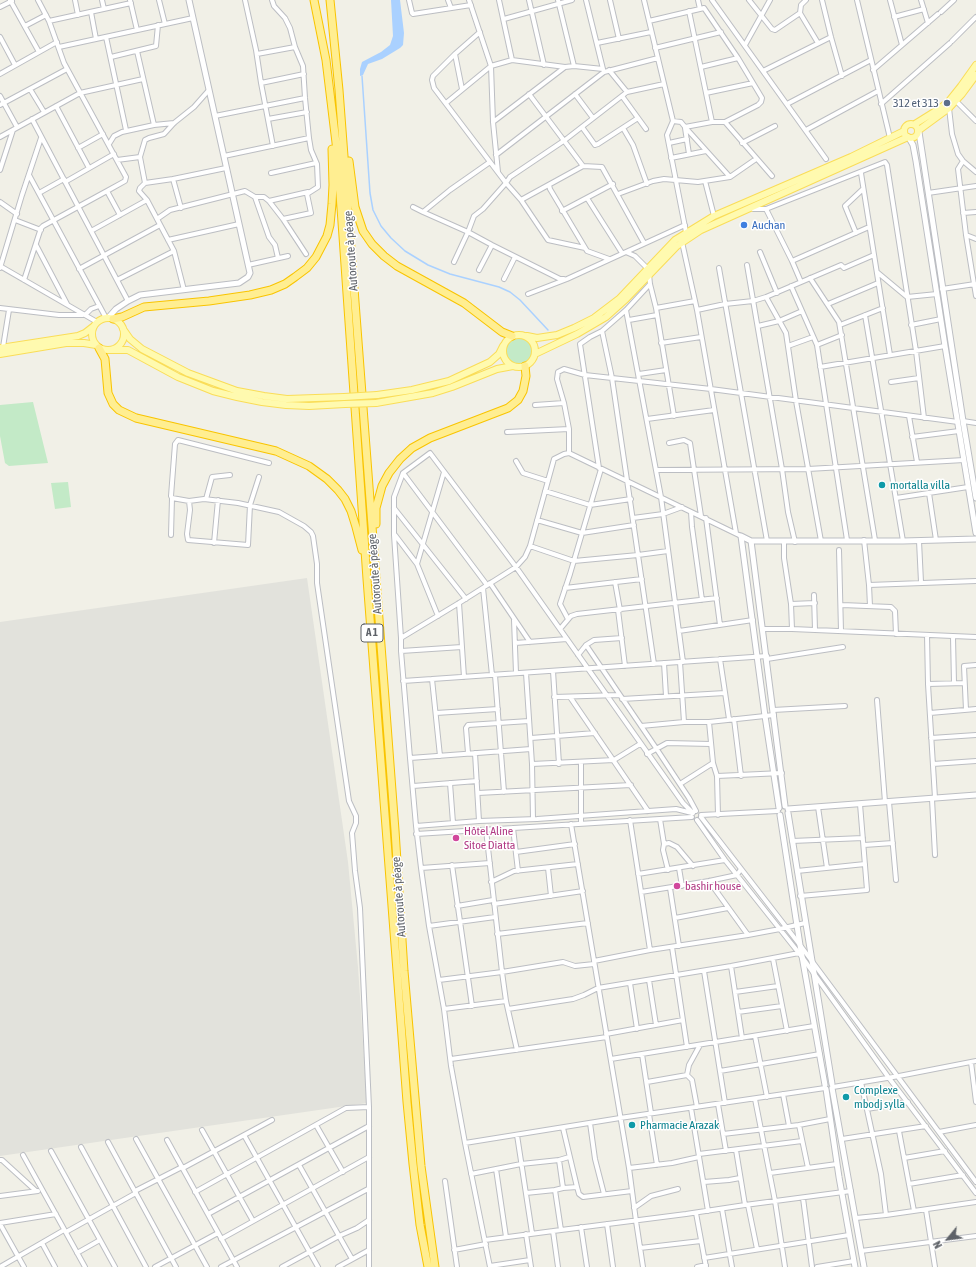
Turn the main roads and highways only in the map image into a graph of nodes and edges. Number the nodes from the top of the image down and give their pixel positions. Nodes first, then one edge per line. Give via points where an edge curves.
1 (314, 0) edge
2 (330, 0) edge
3 (976, 65) edge
4 (975, 80) edge
5 (339, 90) junction
6 (331, 98) junction
7 (915, 124) junction
8 (919, 131) junction
9 (907, 135) junction
10 (109, 318) junction
11 (95, 324) junction
12 (123, 329) junction
13 (512, 336) junction
14 (527, 336) junction
15 (98, 346) junction
16 (503, 346) junction
17 (1, 350) edge
18 (112, 350) junction
19 (535, 354) junction
20 (513, 366) junction
21 (525, 366) junction
22 (375, 564) junction
23 (367, 580) junction
24 (428, 1267) edge
25 (435, 1267) edge

1 - 6 highway, A 1
2 - 5 highway, Autoroute à péage / A 1
3 - 7 main road via 949,101
4 - 8 main road via 949,108
5 - 13 highway via 355,207 363,231 372,244 397,266 464,303 502,332
5 - 22 highway, Autoroute à péage / A 1
6 - 10 highway via 333,185 330,225 323,245 307,268 285,284 271,290 209,301 144,307 122,317
6 - 23 highway, A 1 via 337,151
7 - 8 main road
7 - 9 main road via 907,124
8 - 9 main road via 915,137
9 - 14 main road via 890,138 714,216 675,240 618,298 594,318 557,335 537,338
9 - 19 main road via 706,227 682,242 623,302 598,322
10 - 11 main road
10 - 12 main road via 120,324
11 - 15 main road via 92,334
11 - 17 main road via 78,336
12 - 16 main road, bridge via 142,349 188,373 237,391 287,399 377,395 449,381 490,362
12 - 18 main road via 122,342
13 - 14 main road
13 - 16 main road
14 - 19 main road via 533,342
15 - 17 main road via 66,343
15 - 18 main road
15 - 23 highway via 105,359 106,387 110,398 122,412 140,419 276,451 309,466 327,479 338,490 351,511
16 - 20 main road via 503,356
18 - 20 main road, bridge via 128,350 178,377 237,398 309,406 376,403 434,393 497,369
19 - 21 main road
20 - 21 main road
21 - 22 highway via 523,391 518,400 508,408 412,448 389,473 382,486 376,508
22 - 25 highway, Autoroute à péage / A 1 via 404,971 419,1144
23 - 24 highway, A 1 via 411,1149

